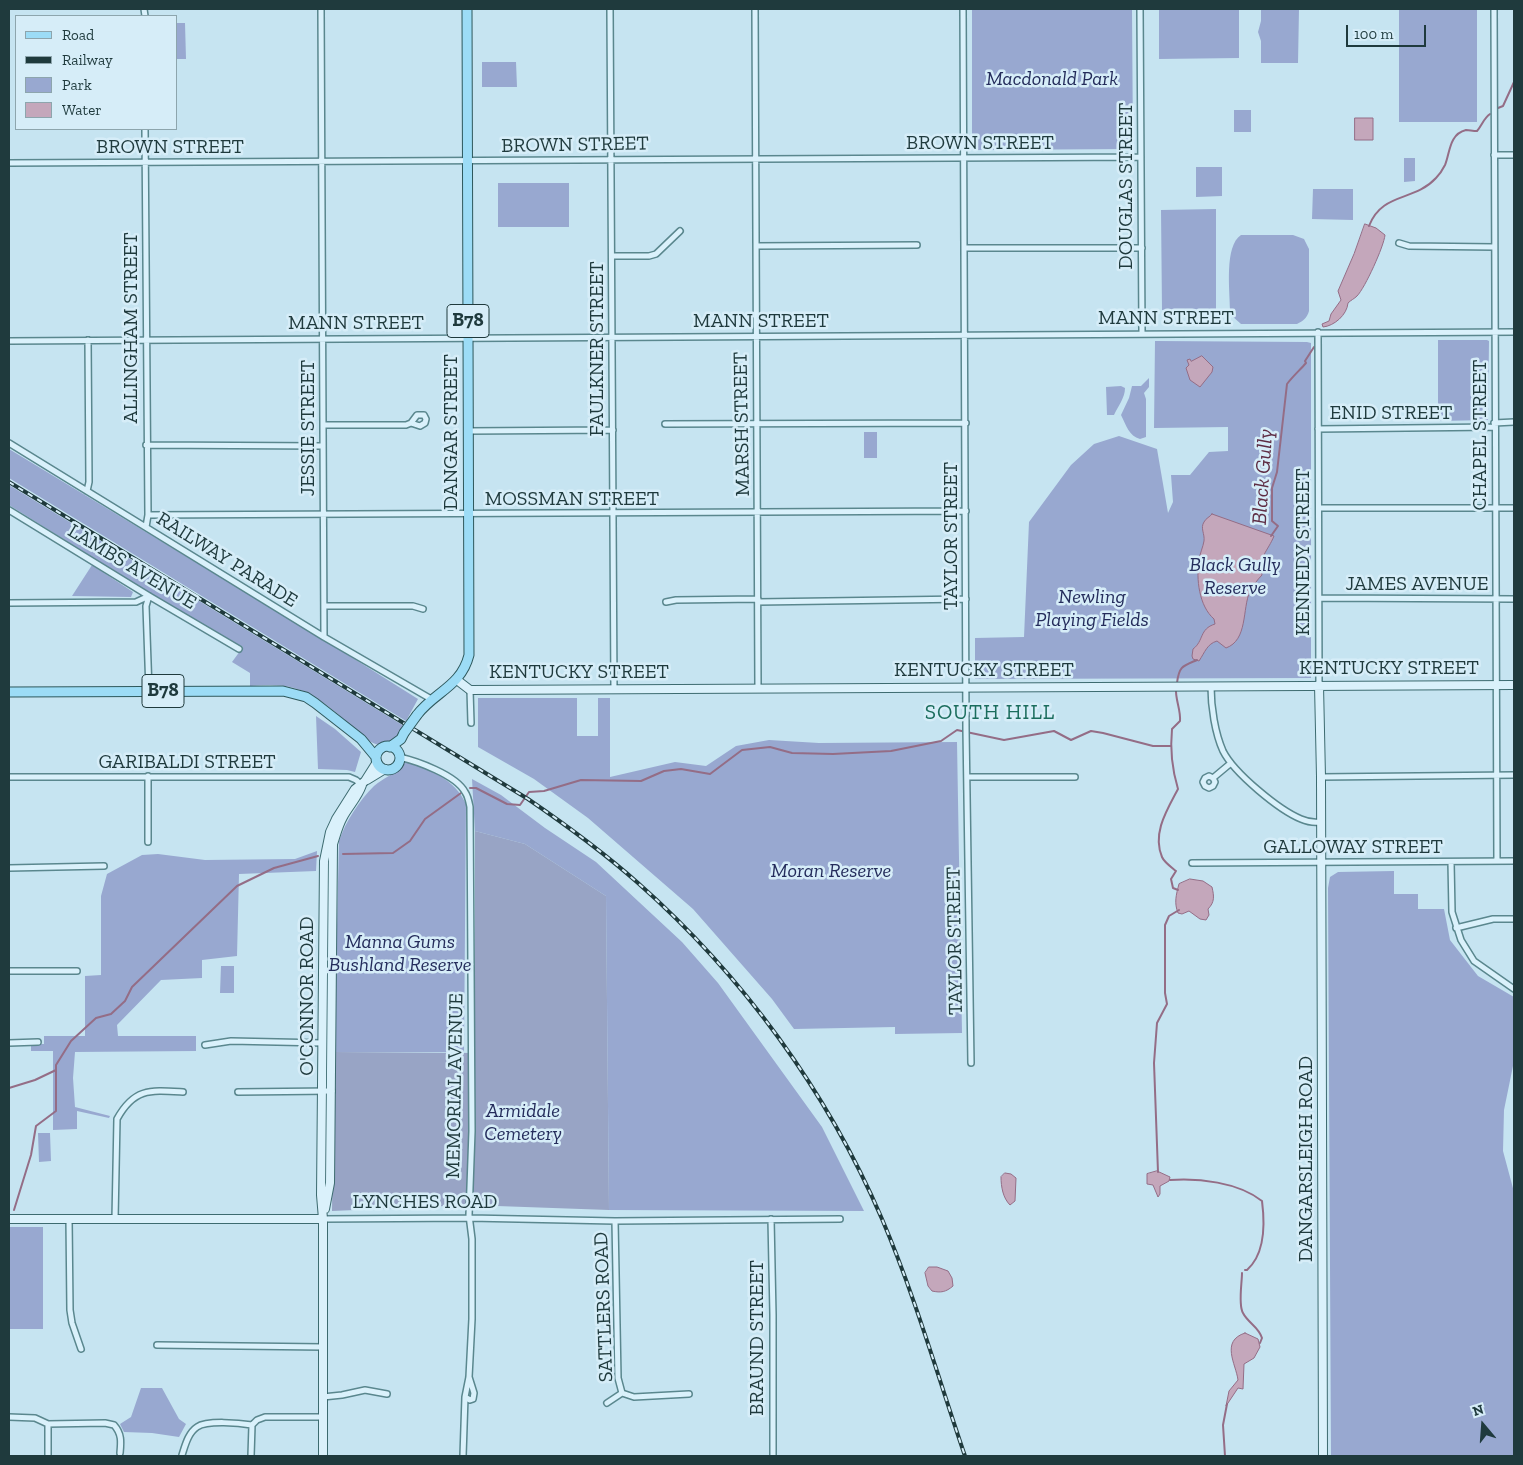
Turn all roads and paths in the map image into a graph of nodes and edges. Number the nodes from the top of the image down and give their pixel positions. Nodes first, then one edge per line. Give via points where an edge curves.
1 (321, 9) edge
2 (466, 9) edge
3 (610, 9) edge
4 (755, 9) edge
5 (963, 9) edge
6 (1140, 9) edge
7 (1494, 9) edge
8 (145, 130) edge
9 (1494, 155) junction
10 (1514, 155) edge
11 (1141, 157) junction
12 (964, 158) junction
13 (756, 159) junction
14 (611, 160) junction
15 (322, 162) junction
16 (466, 162) junction
17 (9, 163) edge
18 (145, 163) junction
19 (680, 231) dead end
20 (1399, 243) dead end
21 (918, 245) dead end
22 (757, 246) junction
23 (1494, 247) junction
24 (965, 248) junction
25 (1142, 248) junction
26 (612, 256) junction
27 (1318, 332) junction
28 (1494, 332) junction
29 (1514, 332) edge
30 (965, 334) junction
31 (1142, 334) junction
32 (756, 335) junction
33 (612, 337) junction
34 (323, 338) junction
35 (468, 338) junction
36 (146, 339) junction
37 (88, 340) junction
38 (9, 341) edge
39 (1514, 422) edge
40 (411, 423) dead end
41 (966, 423) junction
42 (665, 424) dead end
43 (758, 424) junction
44 (323, 425) junction
45 (1495, 425) junction
46 (1318, 429) junction
47 (613, 430) junction
48 (468, 432) junction
49 (9, 443) edge
50 (146, 445) junction
51 (323, 446) junction
52 (87, 491) junction
53 (1319, 508) junction
54 (1495, 508) junction
55 (1514, 508) edge
56 (9, 510) edge
57 (966, 511) junction
58 (758, 512) junction
59 (613, 513) junction
60 (468, 514) junction
61 (323, 515) junction
62 (148, 516) junction
63 (146, 527) junction
64 (149, 596) junction
65 (1320, 598) junction
66 (966, 599) junction
67 (1496, 599) junction
68 (1514, 599) edge
69 (758, 601) junction
70 (666, 602) dead end
71 (9, 603) edge
72 (324, 606) junction
73 (423, 609) dead end
74 (324, 637) junction
75 (240, 649) dead end
76 (457, 680) junction
77 (1319, 685) junction
78 (1496, 685) junction
79 (1514, 685) edge
80 (1210, 687) junction
81 (967, 688) junction
82 (758, 689) junction
83 (470, 690) junction
84 (614, 690) junction
85 (149, 691) junction
86 (9, 692) edge
87 (431, 700) junction
88 (471, 723) dead end
89 (403, 736) junction
90 (368, 745) junction
91 (385, 748) junction
92 (399, 755) junction
93 (376, 760) junction
94 (1232, 763) junction
95 (385, 769) junction
96 (1496, 775) junction
97 (1514, 775) edge
98 (148, 776) junction
99 (9, 777) edge
100 (967, 777) junction
101 (1075, 777) dead end
102 (1321, 777) junction
103 (1214, 778) dead end
104 (364, 783) junction
105 (1320, 822) junction
106 (148, 842) dead end
107 (1497, 861) junction
108 (1514, 861) edge
109 (1320, 862) junction
110 (1451, 862) junction
111 (1192, 863) dead end
112 (104, 866) dead end
113 (9, 868) edge
114 (1514, 919) edge
115 (1456, 928) junction
116 (9, 971) edge
117 (77, 971) dead end
118 (1514, 989) edge
119 (9, 1042) edge
120 (38, 1042) dead end
121 (324, 1043) junction
122 (205, 1045) dead end
123 (971, 1063) dead end
124 (183, 1092) dead end
125 (238, 1092) dead end
126 (327, 1092) junction
127 (323, 1218) junction
128 (470, 1218) junction
129 (9, 1219) edge
130 (69, 1219) junction
131 (115, 1219) junction
132 (771, 1219) junction
133 (840, 1219) dead end
134 (615, 1221) junction
135 (157, 1345) dead end
136 (324, 1347) junction
137 (81, 1349) dead end
138 (469, 1377) junction
139 (622, 1393) junction
140 (386, 1394) dead end
141 (689, 1394) dead end
142 (323, 1397) junction
143 (465, 1397) junction
144 (607, 1403) dead end
145 (9, 1417) edge
146 (323, 1417) junction
147 (48, 1424) junction
148 (252, 1425) junction
149 (120, 1453) dead end
150 (182, 1455) edge
151 (48, 1456) edge
152 (251, 1456) edge
153 (323, 1456) edge
154 (463, 1456) edge
155 (773, 1456) edge
156 (1323, 1456) edge

1 - 15 street, JESSIE STREET
2 - 16 main road, DANGAR STREET / B78
3 - 14 street, FAULKNER STREET
4 - 13 street, MARSH STREET
5 - 12 street, TAYLOR STREET
6 - 11 street, DOUGLAS STREET
7 - 9 street, CHAPEL STREET
8 - 18 street, ALLINGHAM STREET
9 - 10 street
9 - 23 street, CHAPEL STREET
11 - 12 street, BROWN STREET
11 - 25 street, DOUGLAS STREET
12 - 13 street, BROWN STREET
12 - 24 street, TAYLOR STREET
13 - 14 street, BROWN STREET
13 - 22 street, MARSH STREET
14 - 16 street, BROWN STREET
14 - 26 street, FAULKNER STREET
15 - 16 street, BROWN STREET
15 - 18 street, BROWN STREET
15 - 34 street, JESSIE STREET
16 - 35 main road, DANGAR STREET / B78
17 - 18 street, BROWN STREET
18 - 36 street, ALLINGHAM STREET
19 - 26 street via 656,254
20 - 23 street via 1409,246
21 - 22 street
22 - 32 street, MARSH STREET
23 - 28 street, CHAPEL STREET
24 - 25 street
24 - 30 street, TAYLOR STREET
25 - 31 street, DOUGLAS STREET
26 - 33 street, FAULKNER STREET
27 - 28 street, MANN STREET
27 - 31 street, MANN STREET
27 - 46 street, KENNEDY STREET
28 - 29 street, MANN STREET
28 - 45 street, CHAPEL STREET
30 - 31 street, MANN STREET
30 - 32 street, MANN STREET
30 - 41 street, TAYLOR STREET
32 - 33 street, MANN STREET
32 - 43 street, MARSH STREET
33 - 35 street, MANN STREET
33 - 47 street, FAULKNER STREET
34 - 35 street, MANN STREET
34 - 36 street, MANN STREET
34 - 44 street, JESSIE STREET
35 - 48 main road, DANGAR STREET / B78
36 - 37 street, MANN STREET
36 - 50 street, ALLINGHAM STREET
37 - 38 street, MANN STREET
37 - 52 street
39 - 45 street, ENID STREET
40 - 44 street
41 - 43 street
41 - 57 street, TAYLOR STREET
42 - 43 street
43 - 58 street, MARSH STREET
44 - 51 street, JESSIE STREET
45 - 46 street, ENID STREET
45 - 54 street, CHAPEL STREET
46 - 53 street, KENNEDY STREET
47 - 48 street
47 - 59 street, FAULKNER STREET
48 - 60 main road, DANGAR STREET / B78
49 - 52 street, RAILWAY PARADE
50 - 51 street
50 - 62 street, ALLINGHAM STREET
51 - 61 street, JESSIE STREET
52 - 63 street, RAILWAY PARADE
53 - 54 street
53 - 65 street, KENNEDY STREET
54 - 55 street
54 - 67 street, CHAPEL STREET
56 - 64 street, LAMBS AVENUE
57 - 58 street, MOSSMAN STREET
57 - 66 street, TAYLOR STREET
58 - 59 street, MOSSMAN STREET
58 - 69 street, MARSH STREET
59 - 60 street, MOSSMAN STREET
59 - 84 street, FAULKNER STREET
60 - 61 street, MOSSMAN STREET
60 - 76 main road, DANGAR STREET / B78 via 468,655
61 - 62 street, MOSSMAN STREET
61 - 72 street, JESSIE STREET
62 - 63 street, ALLINGHAM STREET
63 - 74 street, RAILWAY PARADE
64 - 71 street via 136,602
64 - 75 street, LAMBS AVENUE
64 - 85 street via 146,606
65 - 67 street, JAMES AVENUE
65 - 77 street, KENNEDY STREET
66 - 69 street
66 - 81 street, TAYLOR STREET
67 - 68 street, JAMES AVENUE
67 - 78 street, CHAPEL STREET
69 - 70 street
69 - 82 street, MARSH STREET
72 - 73 street via 413,606
72 - 74 street, JESSIE STREET
74 - 87 street, RAILWAY PARADE
76 - 83 street, KENTUCKY STREET
76 - 87 main road, DANGAR STREET / B78
77 - 78 street, KENTUCKY STREET
77 - 80 street, KENTUCKY STREET
77 - 102 street, KENNEDY STREET
78 - 79 street, KENTUCKY STREET
78 - 96 street, CHAPEL STREET
80 - 81 street, KENTUCKY STREET
80 - 94 street via 1221,744
81 - 82 street, KENTUCKY STREET
81 - 100 street, TAYLOR STREET
82 - 84 street, KENTUCKY STREET
83 - 84 street, KENTUCKY STREET
83 - 88 street
85 - 86 main road, B78
85 - 90 main road, B78 via 283,691 315,703
87 - 89 main road, DANGAR STREET / B78, bridge
89 - 91 main road, DANGAR STREET / B78
89 - 92 main road, DANGAR STREET / B78
90 - 91 main road, B78
90 - 93 main road, B78
91 - 92 main road, B78
91 - 93 main road, B78
92 - 95 main road via 395,767
92 - 128 street, MEMORIAL AVENUE via 438,771 459,784 470,807
93 - 95 main road, B78
93 - 104 street, O'CONNOR ROAD
94 - 103 street
94 - 105 street via 1256,789 1292,815
95 - 104 street, O'CONNOR ROAD
96 - 97 street
96 - 102 street
96 - 107 street, CHAPEL STREET
98 - 99 street, GARIBALDI STREET
98 - 104 street, GARIBALDI STREET via 349,777
98 - 106 street
100 - 101 street
100 - 123 street, TAYLOR STREET
102 - 105 street, KENNEDY STREET
104 - 121 street, O'CONNOR ROAD via 355,789 336,819 324,861
104 - 126 street, O'CONNOR ROAD via 343,816 333,844
105 - 109 street, KENNEDY STREET
107 - 108 street, GALLOWAY STREET
107 - 110 street, GALLOWAY STREET
109 - 110 street, GALLOWAY STREET
109 - 111 street, GALLOWAY STREET
109 - 156 street, DANGARSLEIGH ROAD
110 - 115 street via 1452,912
112 - 113 street
114 - 115 street via 1493,919
115 - 118 street via 1474,961
116 - 117 street
119 - 120 street
121 - 122 street via 231,1041
121 - 126 street, O'CONNOR ROAD
124 - 131 street via 142,1093 124,1107 116,1119
125 - 126 street
126 - 127 street, O'CONNOR ROAD via 321,1196
127 - 128 street, LYNCHES ROAD
127 - 131 street, LYNCHES ROAD
127 - 136 street, O'CONNOR ROAD
128 - 134 street, LYNCHES ROAD
128 - 138 street, MEMORIAL AVENUE via 472,1319
129 - 130 street, LYNCHES ROAD
130 - 131 street, LYNCHES ROAD
130 - 137 street via 70,1310
132 - 133 street, LYNCHES ROAD
132 - 134 street, LYNCHES ROAD
132 - 155 street, BRAUND STREET
134 - 139 street, SATTLERS ROAD via 618,1378
135 - 136 street
136 - 142 street, O'CONNOR ROAD
138 - 143 street
138 - 143 street via 474,1397 470,1400
139 - 141 street, SATTLERS ROAD via 634,1397
139 - 144 street, SATTLERS ROAD
140 - 142 street via 365,1390
142 - 146 street, O'CONNOR ROAD
143 - 154 street
145 - 147 street via 35,1418
146 - 148 street via 265,1417
146 - 153 street, O'CONNOR ROAD
147 - 149 street via 114,1424 121,1437
147 - 151 street
148 - 150 street via 206,1424 197,1427
148 - 152 street

